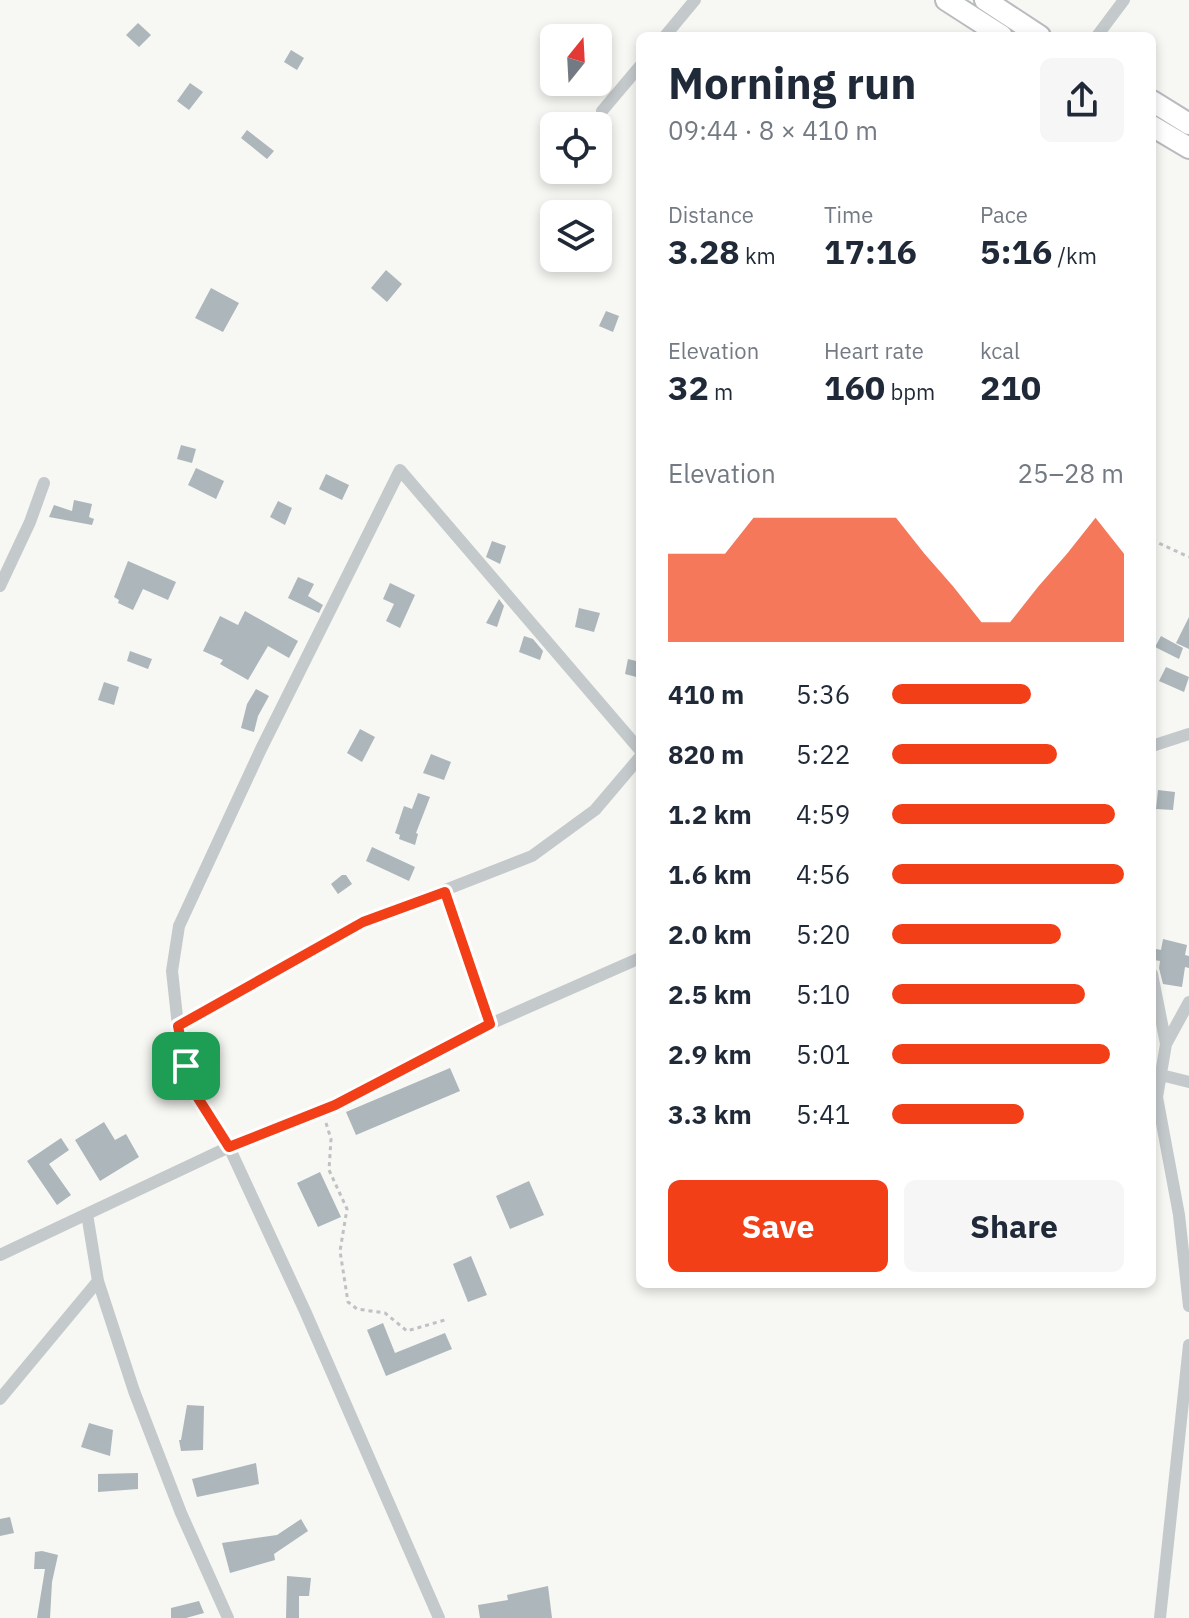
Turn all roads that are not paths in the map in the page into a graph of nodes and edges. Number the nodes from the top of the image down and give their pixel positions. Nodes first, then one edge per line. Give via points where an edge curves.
1 (695, 0) edge
2 (946, 0) edge
3 (985, 0) edge
4 (1124, 0) edge
5 (668, 32) edge
6 (996, 32) edge
7 (1034, 32) edge
8 (1100, 32) edge
9 (636, 71) edge
10 (1156, 103) edge
11 (602, 111) dead end
12 (1189, 124) edge
13 (1156, 128) edge
14 (1189, 148) edge
15 (44, 483) dead end
16 (0, 586) edge
17 (1189, 734) edge
18 (636, 745) edge
19 (1156, 745) edge
20 (636, 762) edge
21 (445, 892) junction
22 (636, 960) edge
23 (1156, 994) edge
24 (1189, 1002) edge
25 (490, 1024) junction
26 (178, 1026) junction
27 (1166, 1044) junction
28 (1161, 1075) junction
29 (1189, 1082) edge
30 (229, 1147) junction
31 (87, 1214) junction
32 (1184, 1216) edge
33 (0, 1255) edge
34 (98, 1281) junction
35 (1189, 1306) edge
36 (1189, 1345) edge
37 (0, 1399) edge
38 (228, 1618) edge
39 (439, 1618) edge
40 (1160, 1618) edge

1 - 5 street
2 - 6 highway
3 - 7 highway
4 - 8 street
9 - 11 street
10 - 12 highway
13 - 14 highway
15 - 16 street
17 - 19 street
18 - 26 street via 400,470 179,926 172,971
20 - 21 street via 595,810 532,856
21 - 25 street
21 - 26 street via 363,922
22 - 25 street
23 - 27 street
24 - 27 street
25 - 30 street via 321,1112
26 - 30 street via 198,1098
27 - 28 street
28 - 29 street
28 - 32 street via 1157,1097
30 - 31 street
30 - 39 street
31 - 33 street
31 - 34 street
32 - 35 street
34 - 37 street
34 - 38 street via 165,1473
36 - 40 street

